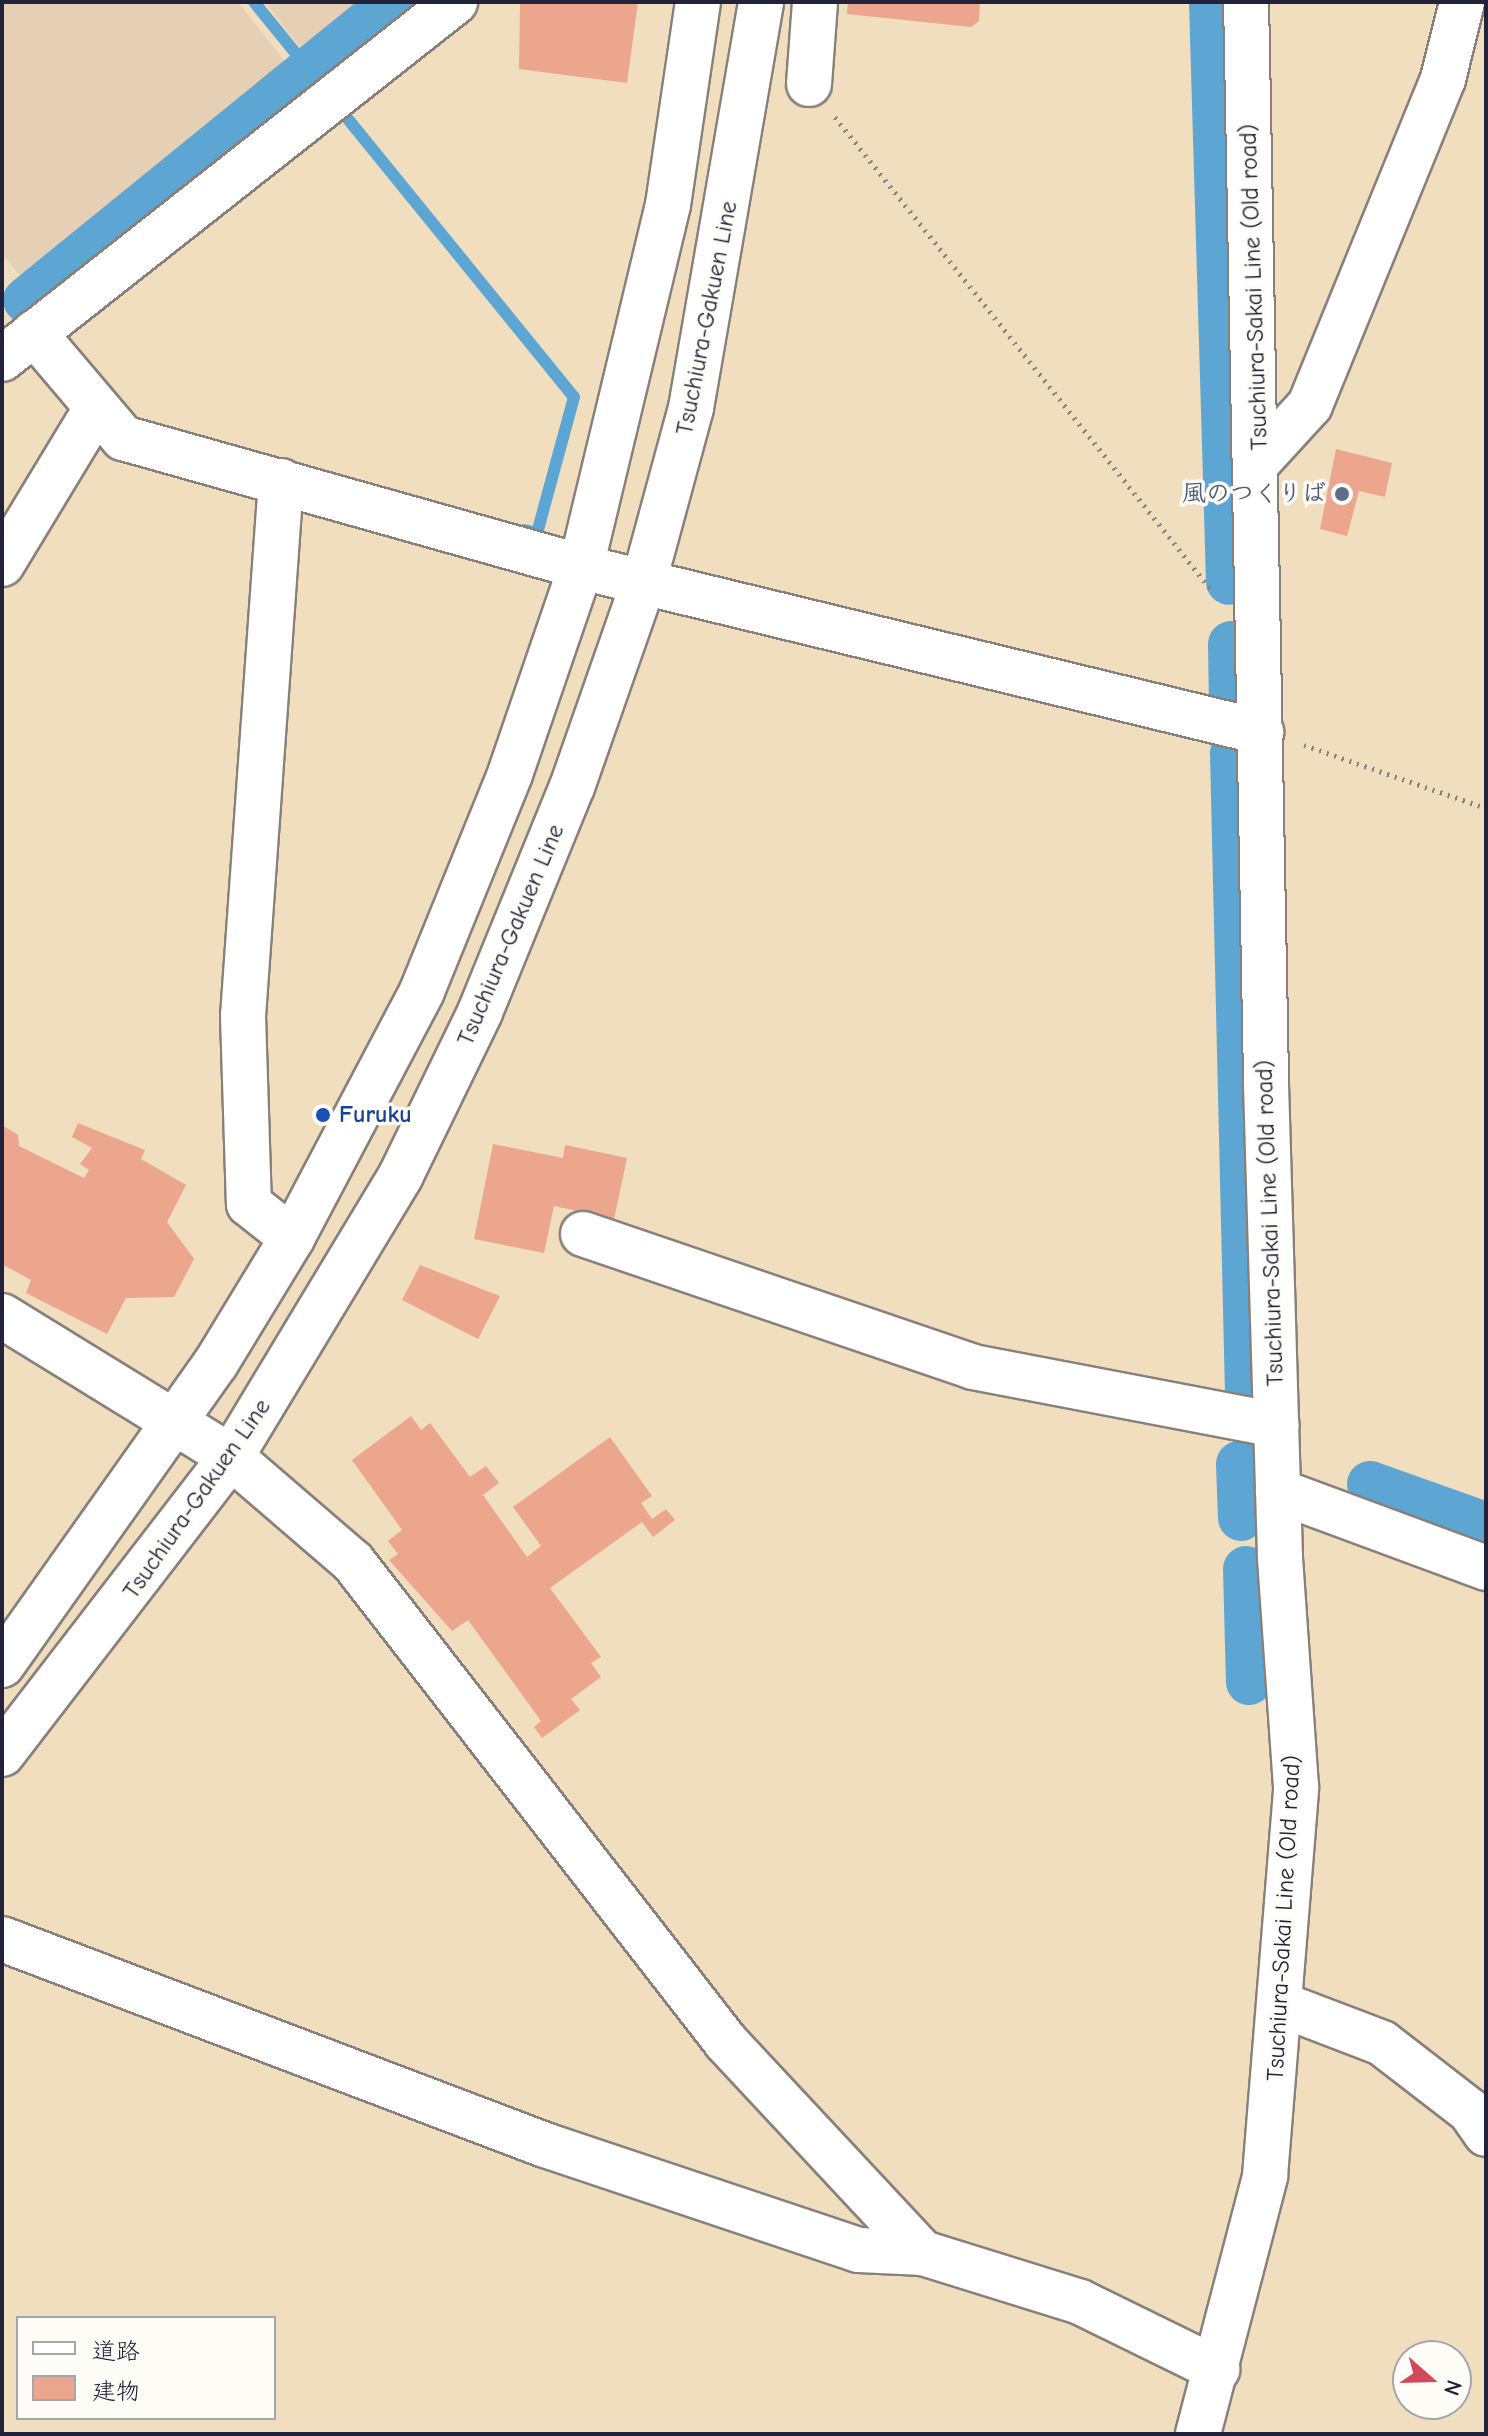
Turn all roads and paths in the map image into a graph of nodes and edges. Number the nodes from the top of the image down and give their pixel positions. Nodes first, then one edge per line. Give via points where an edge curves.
1 (455, 2) edge
2 (698, 2) edge
3 (761, 2) edge
4 (815, 2) edge
5 (1246, 2) edge
6 (1462, 2) edge
7 (809, 84) joint
8 (18, 346) edge
9 (94, 412) junction
10 (1258, 462) junction
11 (281, 481) junction
12 (2, 564) edge
13 (581, 567) junction
14 (644, 581) junction
15 (1261, 626) junction
16 (1261, 732) junction
17 (1486, 808) edge
18 (583, 1234) dead end
19 (292, 1238) junction
20 (2, 1316) edge
21 (178, 1424) junction
22 (1276, 1425) junction
23 (231, 1457) junction
24 (1278, 1491) junction
25 (1486, 1568) edge
26 (2, 1665) edge
27 (2, 1754) edge
28 (2, 1939) edge
29 (1280, 2004) junction
30 (1486, 2134) edge
31 (923, 2253) junction
32 (1217, 2369) junction
33 (1198, 2434) edge

1 - 8 street
2 - 13 street via 668,205
3 - 14 street, Tsuchiura-Gakuen Line via 691,408
4 - 7 street
5 - 10 street, Tsuchiura-Sakai Line (Old road)
6 - 10 street via 1443,79 1310,405
7 - 15 path via 1220,602
8 - 9 street
9 - 11 street via 123,438
9 - 12 street
10 - 15 street, Tsuchiura-Sakai Line (Old road)
11 - 13 street
11 - 19 street via 243,1016 249,1204
13 - 14 street
13 - 19 street via 510,774 422,991
14 - 16 street
14 - 23 street, Tsuchiura-Gakuen Line via 528,900 442,1094
15 - 16 street, Tsuchiura-Sakai Line (Old road)
16 - 17 path
16 - 22 street, Tsuchiura-Sakai Line (Old road)
18 - 22 street via 973,1367
19 - 21 street
20 - 21 street
21 - 23 street
21 - 26 street
22 - 24 street, Tsuchiura-Sakai Line (Old road)
23 - 27 street, Tsuchiura-Gakuen Line
23 - 31 street via 353,1562 726,2042
24 - 25 street
24 - 29 street, Tsuchiura-Sakai Line (Old road) via 1296,1787
28 - 31 street via 545,2145 859,2250
29 - 30 street via 1382,2043 1470,2111
29 - 32 street, Tsuchiura-Sakai Line (Old road) via 1265,2176
31 - 32 street via 1080,2302
32 - 33 street, Tsuchiura-Sakai Line (Old road)

